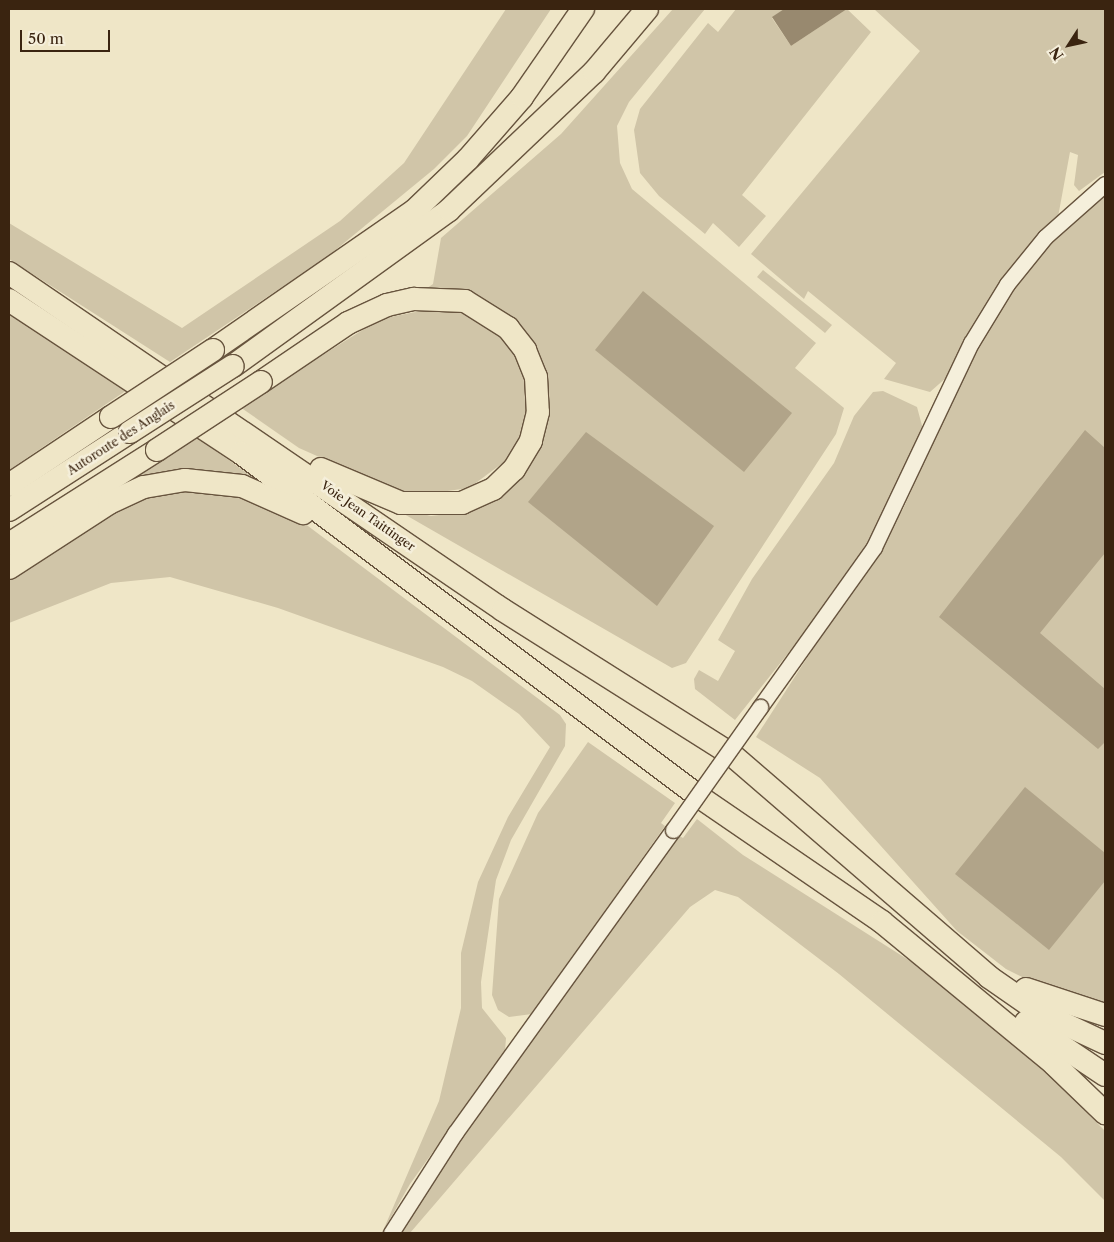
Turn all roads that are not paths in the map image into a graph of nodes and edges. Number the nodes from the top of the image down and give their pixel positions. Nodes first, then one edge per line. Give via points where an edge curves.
1 (584, 9) edge
2 (647, 9) edge
3 (1105, 184) edge
4 (9, 273) edge
5 (9, 300) edge
6 (260, 441) junction
7 (9, 485) edge
8 (9, 510) edge
9 (9, 544) edge
10 (372, 550) junction
11 (9, 568) edge
12 (882, 922) junction
13 (944, 939) junction
14 (1105, 1015) edge
15 (1105, 1042) edge
16 (1105, 1074) edge
17 (1105, 1112) edge
18 (391, 1233) edge

1 - 7 highway, Autoroute des Anglais, bridge via 522,98 468,159 414,211 214,350
2 - 8 highway, Autoroute des Anglais, bridge via 561,105 449,210 234,366
3 - 18 street, bridge via 1045,238 1002,291 971,342 874,547 455,1133
4 - 6 highway, Voie Jean Taittinger
5 - 10 highway, Voie Jean Taittinger via 241,452
6 - 9 highway, bridge via 277,443 357,486 401,503 430,506 462,502 493,489 514,469 531,441 538,412 536,378 525,350 508,328 465,301 414,299 387,305 348,323
6 - 13 highway, Voie Jean Taittinger via 503,610 731,754
10 - 11 highway via 328,530 279,499 242,486 185,480 144,487 109,503
10 - 12 highway, Voie Jean Taittinger via 701,798
12 - 16 highway via 920,940 1042,1035
12 - 17 highway via 1054,1064
13 - 14 highway via 1040,996
13 - 15 highway via 1013,996

